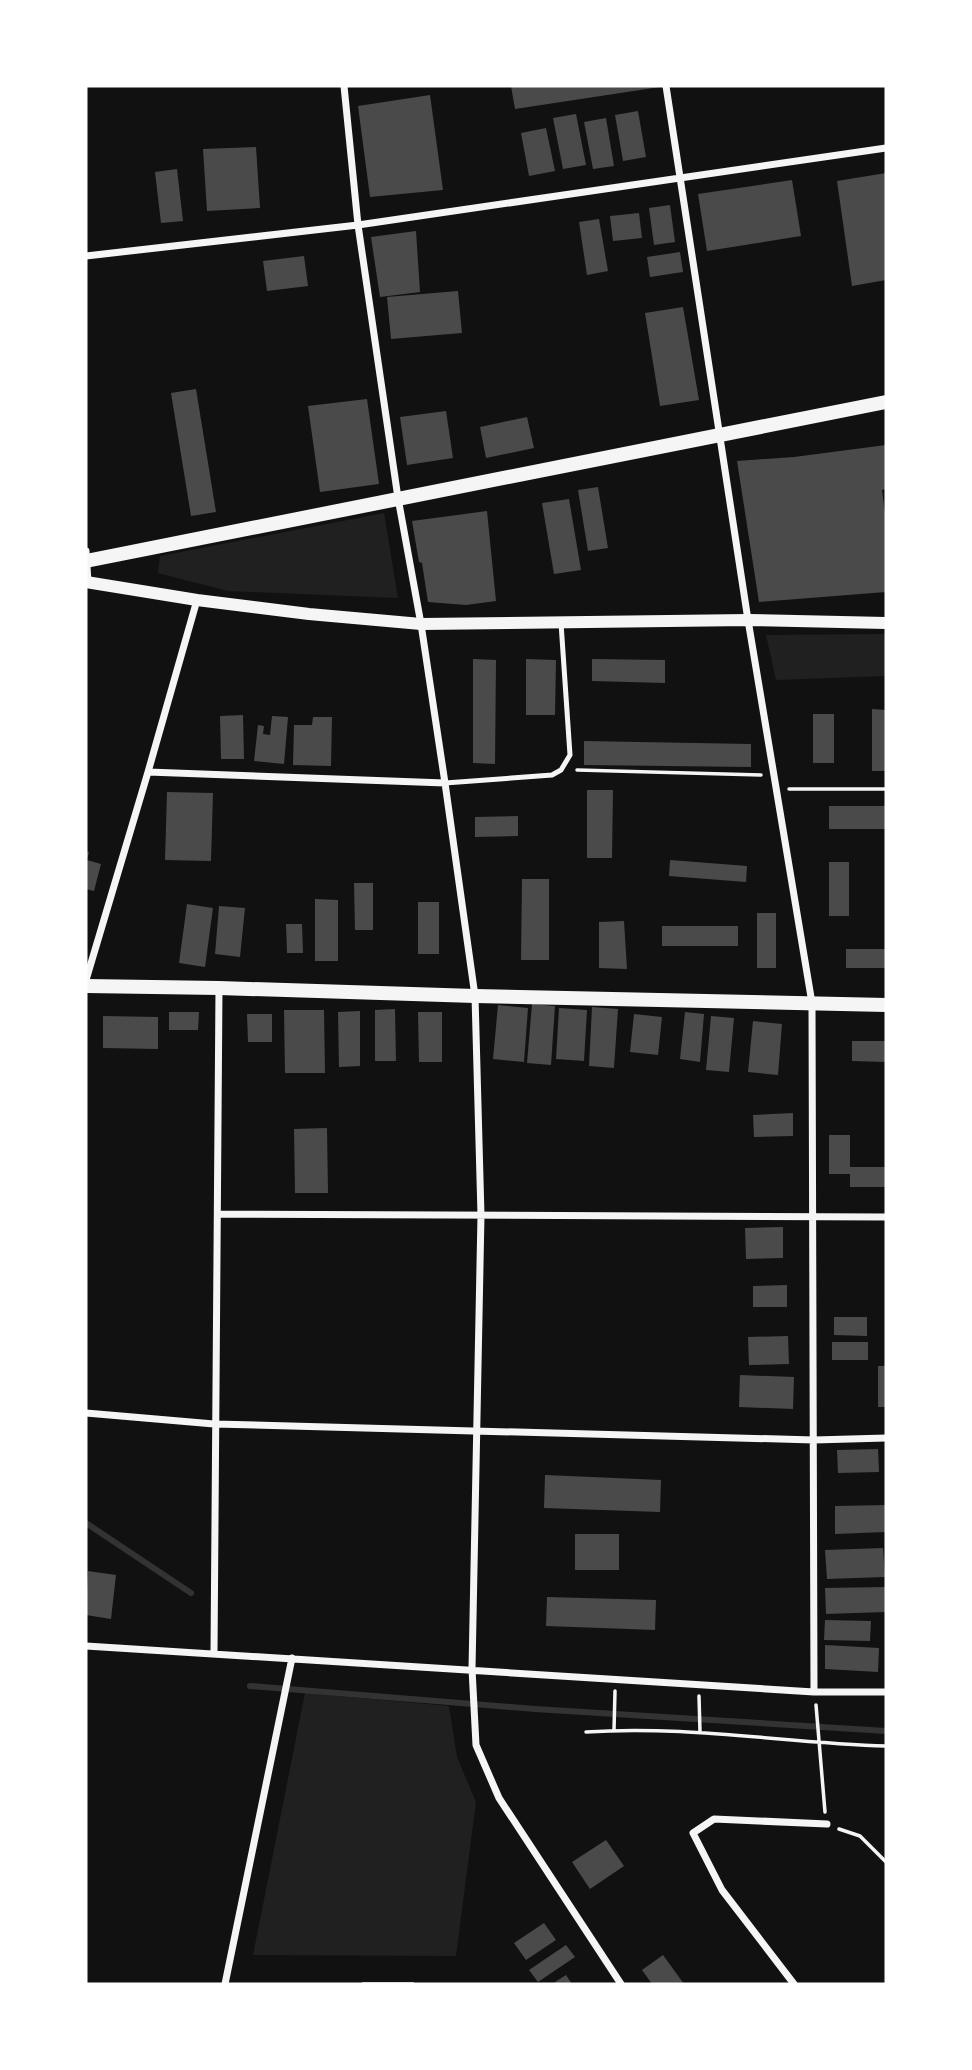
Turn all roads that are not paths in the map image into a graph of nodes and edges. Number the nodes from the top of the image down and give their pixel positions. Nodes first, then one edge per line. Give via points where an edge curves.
1 (344, 86) edge
2 (666, 86) edge
3 (886, 148) edge
4 (680, 180) junction
5 (358, 225) junction
6 (86, 256) edge
7 (886, 402) edge
8 (719, 433) junction
9 (398, 498) junction
10 (86, 558) edge
11 (87, 582) edge
12 (197, 600) junction
13 (748, 620) junction
14 (561, 623) junction
15 (886, 623) edge
16 (421, 624) junction
17 (148, 772) junction
18 (446, 783) junction
19 (86, 980) edge
20 (86, 986) edge
21 (219, 988) junction
22 (475, 996) junction
23 (812, 1003) junction
24 (886, 1004) edge
25 (219, 1214) junction
26 (481, 1215) junction
27 (813, 1217) junction
28 (886, 1217) edge
29 (86, 1413) edge
30 (214, 1424) junction
31 (475, 1432) junction
32 (886, 1438) edge
33 (814, 1440) junction
34 (86, 1646) edge
35 (214, 1654) junction
36 (292, 1658) junction
37 (472, 1669) junction
38 (814, 1692) junction
39 (886, 1692) edge
40 (827, 1824) road end
41 (225, 1984) edge
42 (621, 1984) edge
43 (794, 1984) edge

1 - 5 street
2 - 4 street
3 - 4 street
4 - 5 street
4 - 8 street
5 - 6 street
5 - 9 street
7 - 8 main road
8 - 9 main road
8 - 13 street
9 - 10 main road
9 - 16 street
10 - 11 street
11 - 12 street
12 - 16 street
12 - 17 street
13 - 14 street
13 - 15 street
13 - 23 street
14 - 16 street
14 - 18 lane via 570,755 561,769 552,775
16 - 18 street
17 - 18 street
17 - 19 street
18 - 22 street
20 - 21 main road
21 - 22 main road
21 - 25 street
22 - 23 main road
22 - 26 street
23 - 24 main road
23 - 27 street
25 - 26 street
25 - 30 street
26 - 27 street
26 - 31 street
27 - 28 street
27 - 33 street
29 - 30 street
30 - 31 street
30 - 35 street
31 - 33 street
31 - 37 street
32 - 33 street
33 - 38 street
34 - 35 street
35 - 36 street
36 - 37 street
36 - 41 street
37 - 38 street
37 - 42 street via 476,1745 499,1798
38 - 39 street
40 - 43 street via 714,1819 693,1833 722,1890

